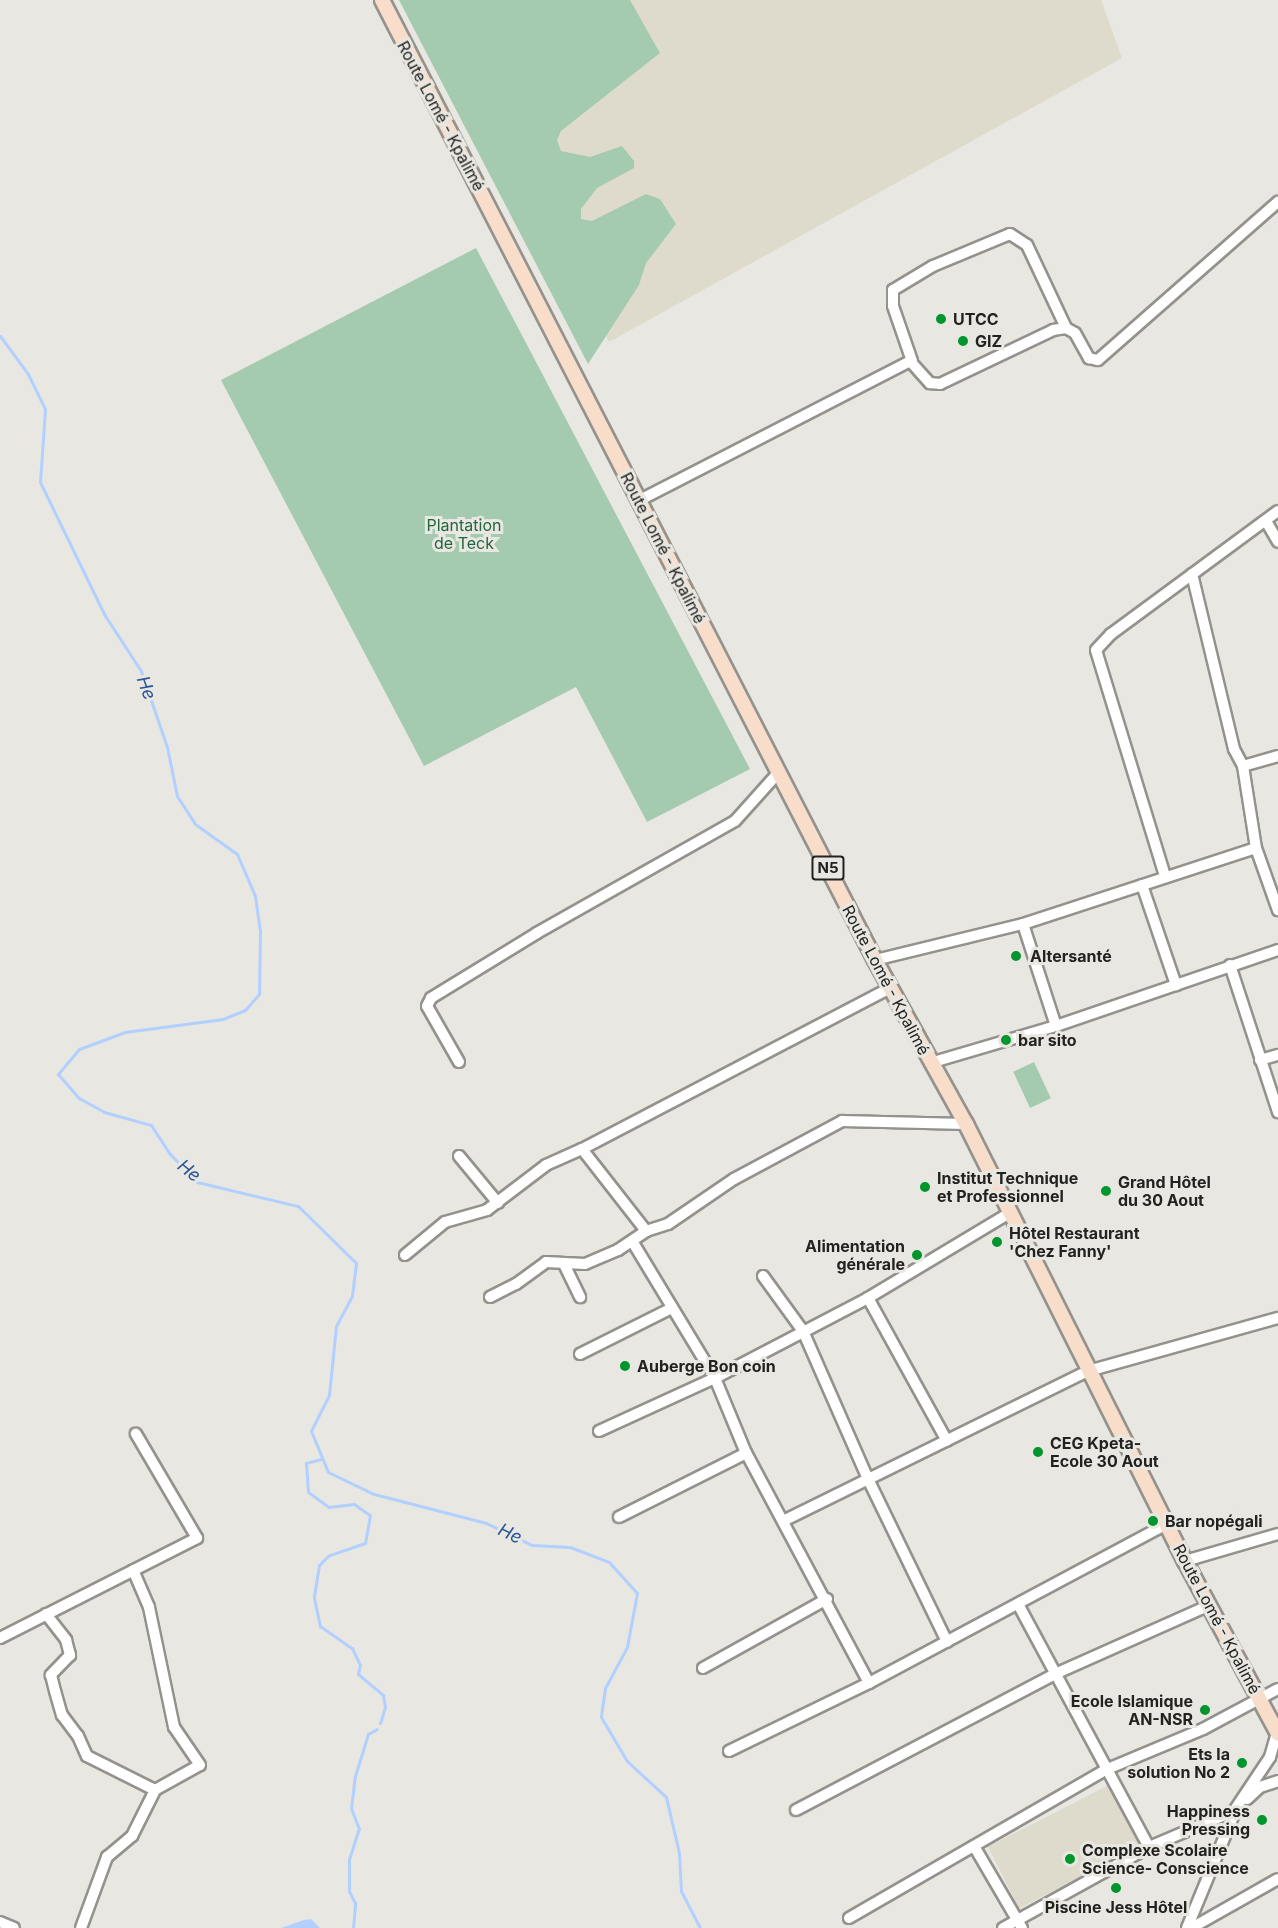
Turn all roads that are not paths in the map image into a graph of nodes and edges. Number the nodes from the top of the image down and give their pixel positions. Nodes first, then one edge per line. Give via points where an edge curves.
1 (382, 0) edge
2 (1278, 202) edge
3 (1066, 328) junction
4 (912, 361) junction
5 (638, 501) junction
6 (1278, 511) edge
7 (1266, 521) junction
8 (1278, 542) edge
9 (1192, 574) junction
10 (1278, 756) edge
11 (1243, 766) junction
12 (779, 772) junction
13 (1256, 848) junction
14 (1165, 876) junction
15 (1142, 885) junction
16 (1278, 910) edge
17 (1023, 924) junction
18 (1278, 950) edge
19 (875, 960) junction
20 (1230, 965) junction
21 (1176, 985) junction
22 (890, 988) junction
23 (1056, 1026) junction
24 (1278, 1055) edge
25 (1260, 1060) junction
26 (459, 1062) dead end
27 (930, 1063) junction
28 (1278, 1112) edge
29 (966, 1124) junction
30 (582, 1149) junction
31 (459, 1156) dead end
32 (498, 1203) junction
33 (1008, 1214) junction
34 (646, 1231) junction
35 (632, 1241) junction
36 (405, 1255) dead end
37 (564, 1264) junction
38 (763, 1276) dead end
39 (490, 1297) dead end
40 (580, 1297) dead end
41 (868, 1298) junction
42 (672, 1308) junction
43 (1278, 1318) edge
44 (803, 1331) junction
45 (580, 1354) dead end
46 (1088, 1371) junction
47 (715, 1378) junction
48 (599, 1431) dead end
49 (136, 1434) dead end
50 (947, 1440) junction
51 (747, 1453) junction
52 (868, 1479) junction
53 (619, 1517) dead end
54 (785, 1520) junction
55 (1167, 1524) junction
56 (1278, 1534) edge
57 (1185, 1561) junction
58 (133, 1570) junction
59 (826, 1599) junction
60 (1018, 1604) junction
61 (1208, 1606) junction
62 (46, 1614) junction
63 (0, 1638) edge
64 (947, 1642) junction
65 (703, 1668) dead end
66 (1055, 1674) junction
67 (869, 1683) junction
68 (1278, 1689) edge
69 (1259, 1699) junction
70 (1278, 1733) edge
71 (729, 1751) dead end
72 (1105, 1770) junction
73 (1278, 1781) edge
74 (155, 1790) junction
75 (796, 1810) dead end
76 (1234, 1810) junction
77 (974, 1846) junction
78 (1149, 1847) junction
79 (1278, 1879) edge
80 (849, 1918) dead end
81 (0, 1922) edge
82 (1020, 1924) edge
83 (1192, 1925) edge
84 (14, 1928) edge
85 (81, 1928) edge
86 (1003, 1928) edge

1 - 5 main road, Route Lomé - Kpalimé / N5
2 - 3 street via 1098,360 1089,357 1075,333
3 - 4 street via 1053,330 940,384 924,378
3 - 4 street via 1027,245 1010,234 933,266 893,290 893,306
4 - 5 street
5 - 12 main road, Route Lomé - Kpalimé / N5
6 - 7 street
7 - 8 street
7 - 9 street
9 - 11 street via 1234,749
9 - 14 street via 1106,638 1096,650 1097,664
10 - 11 street
11 - 13 street
12 - 19 main road, Route Lomé - Kpalimé / N5
12 - 26 street via 735,821 431,998 427,1006
13 - 14 street
13 - 16 street
14 - 15 street
15 - 17 street
15 - 21 street
17 - 19 street
17 - 23 street
18 - 20 street
19 - 22 main road, Route Lomé - Kpalimé / N5
20 - 21 street
20 - 25 street
21 - 23 street
22 - 27 main road, Route Lomé - Kpalimé / N5
22 - 30 street
23 - 27 street
24 - 25 street
25 - 28 street
27 - 29 main road, Route Lomé - Kpalimé / N5
29 - 33 main road, Route Lomé - Kpalimé / N5
29 - 34 street via 842,1121 734,1179 668,1224
30 - 32 street via 546,1165
30 - 34 street
31 - 32 street
32 - 36 street via 479,1214 446,1221
33 - 41 street
33 - 46 main road, Route Lomé - Kpalimé / N5
34 - 35 street
35 - 37 street via 585,1264
35 - 42 street
37 - 39 street via 540,1265 516,1284
37 - 40 street
38 - 44 street
41 - 44 street
41 - 50 street
42 - 45 street
42 - 47 street
43 - 46 street
44 - 47 street
44 - 52 street
46 - 50 street
46 - 55 main road, Route Lomé - Kpalimé / N5
47 - 48 street
47 - 51 street
49 - 58 street via 197,1538
50 - 52 street
51 - 53 street
51 - 54 street
52 - 54 street
52 - 64 street
54 - 59 street
55 - 57 main road, Route Lomé - Kpalimé / N5
55 - 60 street
56 - 57 street
57 - 61 main road, Route Lomé - Kpalimé / N5
58 - 62 street
58 - 74 street via 148,1607 174,1727 200,1765
59 - 65 street
59 - 67 street
60 - 64 street
60 - 66 street
61 - 66 street
61 - 69 main road, Route Lomé - Kpalimé / N5
62 - 63 street
62 - 74 street via 66,1640 70,1655 51,1675 55,1691 62,1715 87,1756
64 - 67 street
66 - 72 street
66 - 75 street
67 - 71 street
68 - 69 street
69 - 70 main road, Route Lomé - Kpalimé / N5
69 - 72 street via 1203,1729
70 - 76 street via 1270,1756
72 - 77 street
72 - 78 street
73 - 76 street via 1260,1787
74 - 85 street via 132,1836 107,1857
76 - 78 street
76 - 83 street
77 - 80 street
77 - 82 street
78 - 82 street
79 - 83 street
81 - 84 street
82 - 86 street

